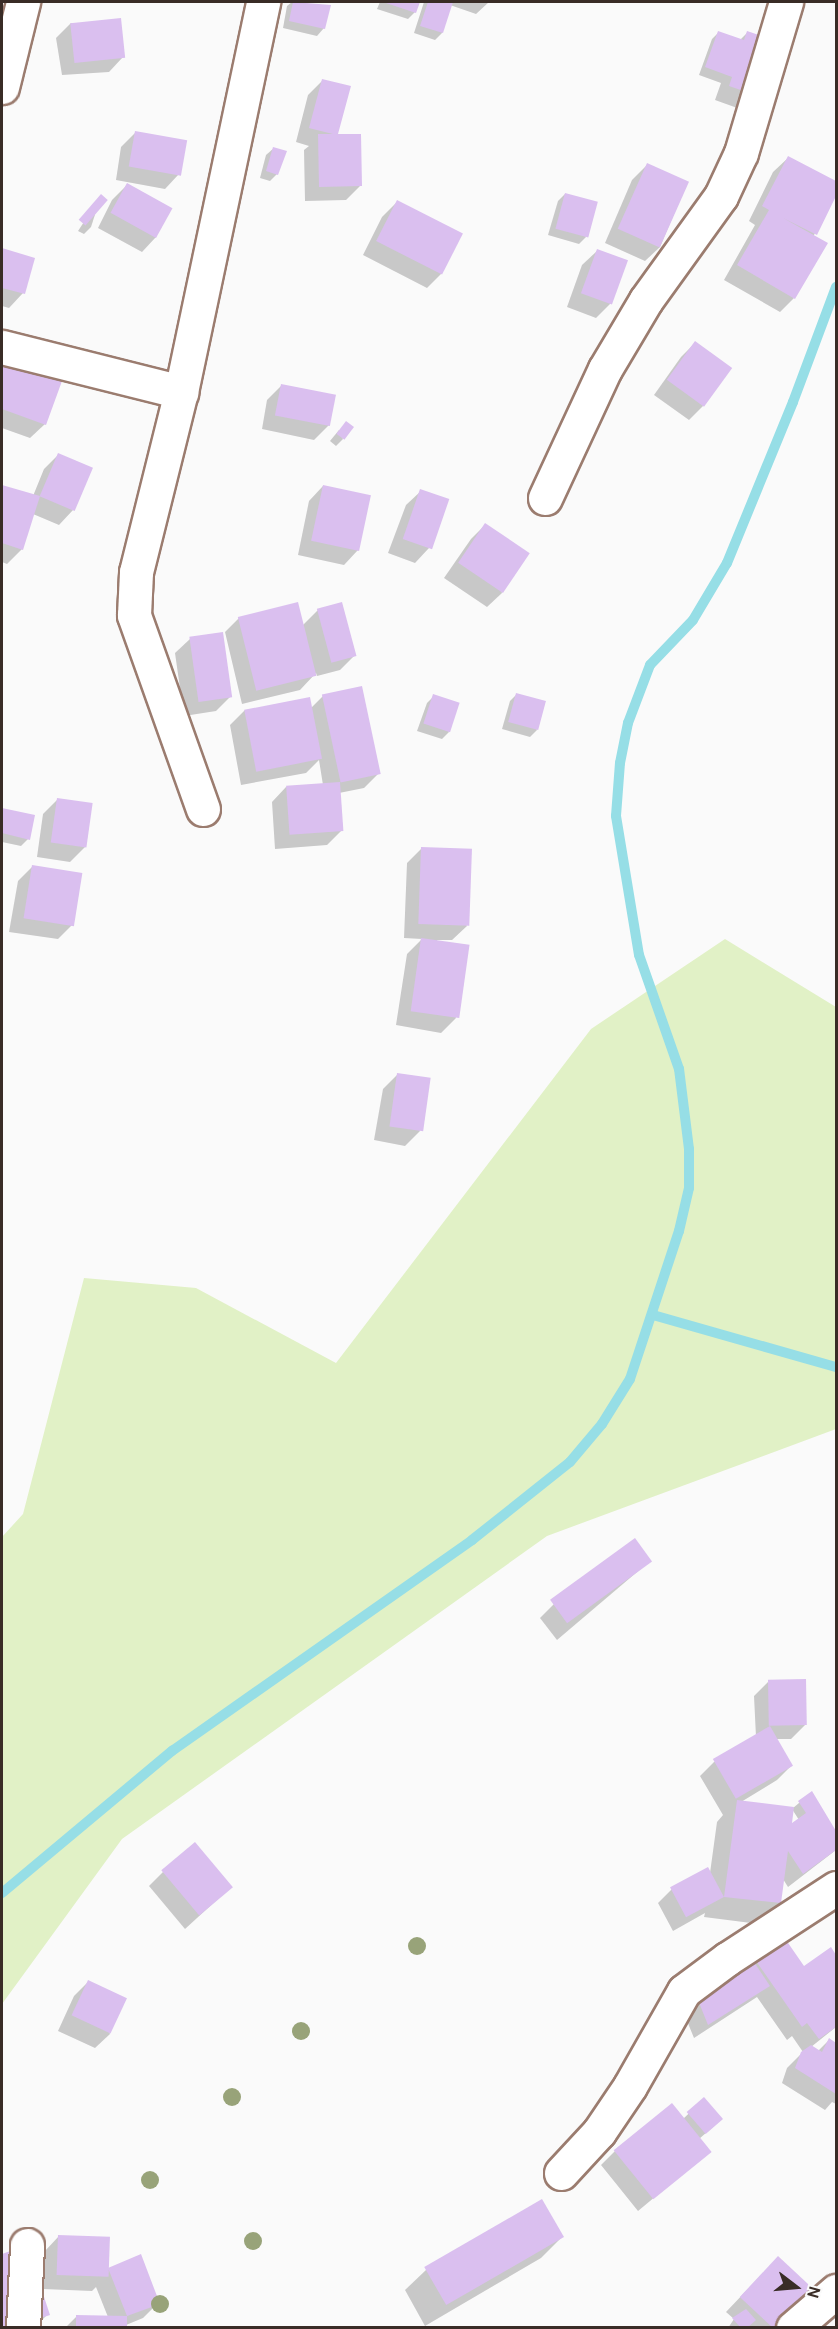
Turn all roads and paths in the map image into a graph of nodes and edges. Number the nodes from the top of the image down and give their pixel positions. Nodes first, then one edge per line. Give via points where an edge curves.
1 (23, 2) edge
2 (263, 2) edge
3 (786, 2) edge
4 (8, 35) edge
5 (2, 87) edge
6 (2, 347) edge
7 (181, 392) junction
8 (545, 498) dead end
9 (203, 809) dead end
10 (837, 1888) edge
11 (561, 2174) dead end
12 (27, 2245) dead end
13 (837, 2291) edge
14 (23, 2328) edge
15 (793, 2328) edge

1 - 4 street
2 - 7 street
3 - 8 street via 741,153 721,196 622,339
4 - 5 street
6 - 7 street
7 - 9 street via 136,572 134,615
10 - 11 street via 684,1991 624,2095 599,2132
12 - 14 street
13 - 15 street

